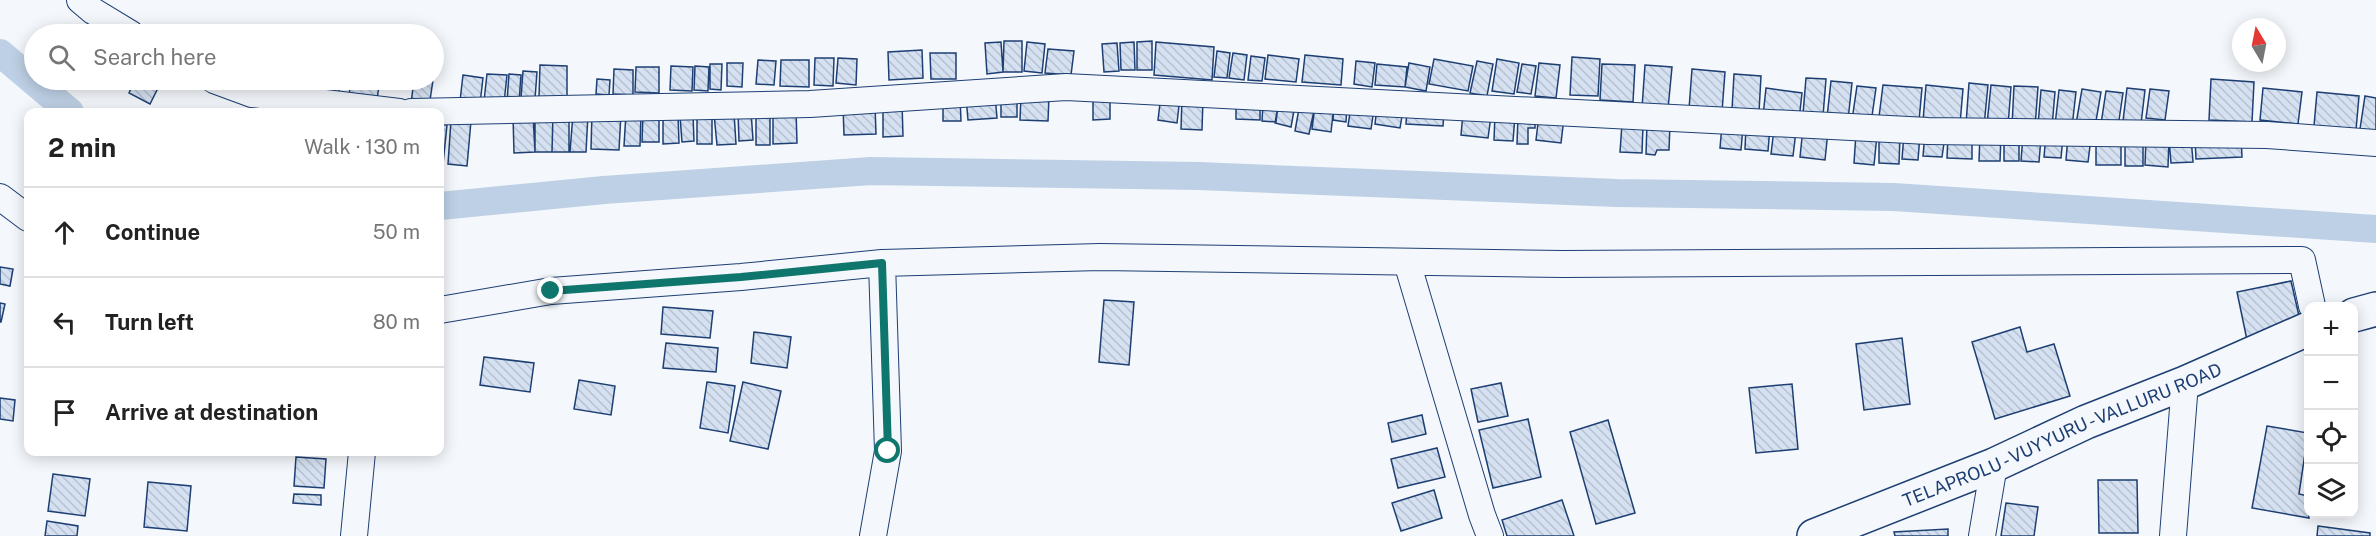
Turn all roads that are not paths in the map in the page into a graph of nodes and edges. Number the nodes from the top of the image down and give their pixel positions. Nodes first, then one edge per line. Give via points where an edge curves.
1 (80, 0) edge
2 (114, 24) edge
3 (241, 90) edge
4 (366, 108) edge
5 (444, 111) edge
6 (2376, 144) edge
7 (0, 197) edge
8 (24, 215) edge
9 (1407, 262) junction
10 (882, 263) junction
11 (2311, 302) edge
12 (444, 308) edge
13 (2376, 309) edge
14 (2358, 314) edge
15 (2304, 331) edge
16 (2185, 383) junction
17 (362, 456) edge
18 (1994, 465) junction
19 (354, 536) edge
20 (873, 536) edge
21 (1490, 536) edge
22 (1814, 536) edge
23 (1982, 536) edge
24 (2173, 536) edge

1 - 2 street
3 - 4 street
5 - 6 street via 810,104 1066,87 1916,131 2267,135
7 - 8 street
9 - 10 street via 1100,257
9 - 11 street via 2302,260
9 - 21 street
10 - 12 street via 551,291
10 - 20 street via 888,451
13 - 14 main road
15 - 16 main road, TELAPROLU - VUYYURU - VALLURU ROAD
16 - 18 main road, TELAPROLU - VUYYURU - VALLURU ROAD via 2086,422
16 - 24 street
17 - 19 street
18 - 22 main road, TELAPROLU - VUYYURU - VALLURU ROAD
18 - 23 street

